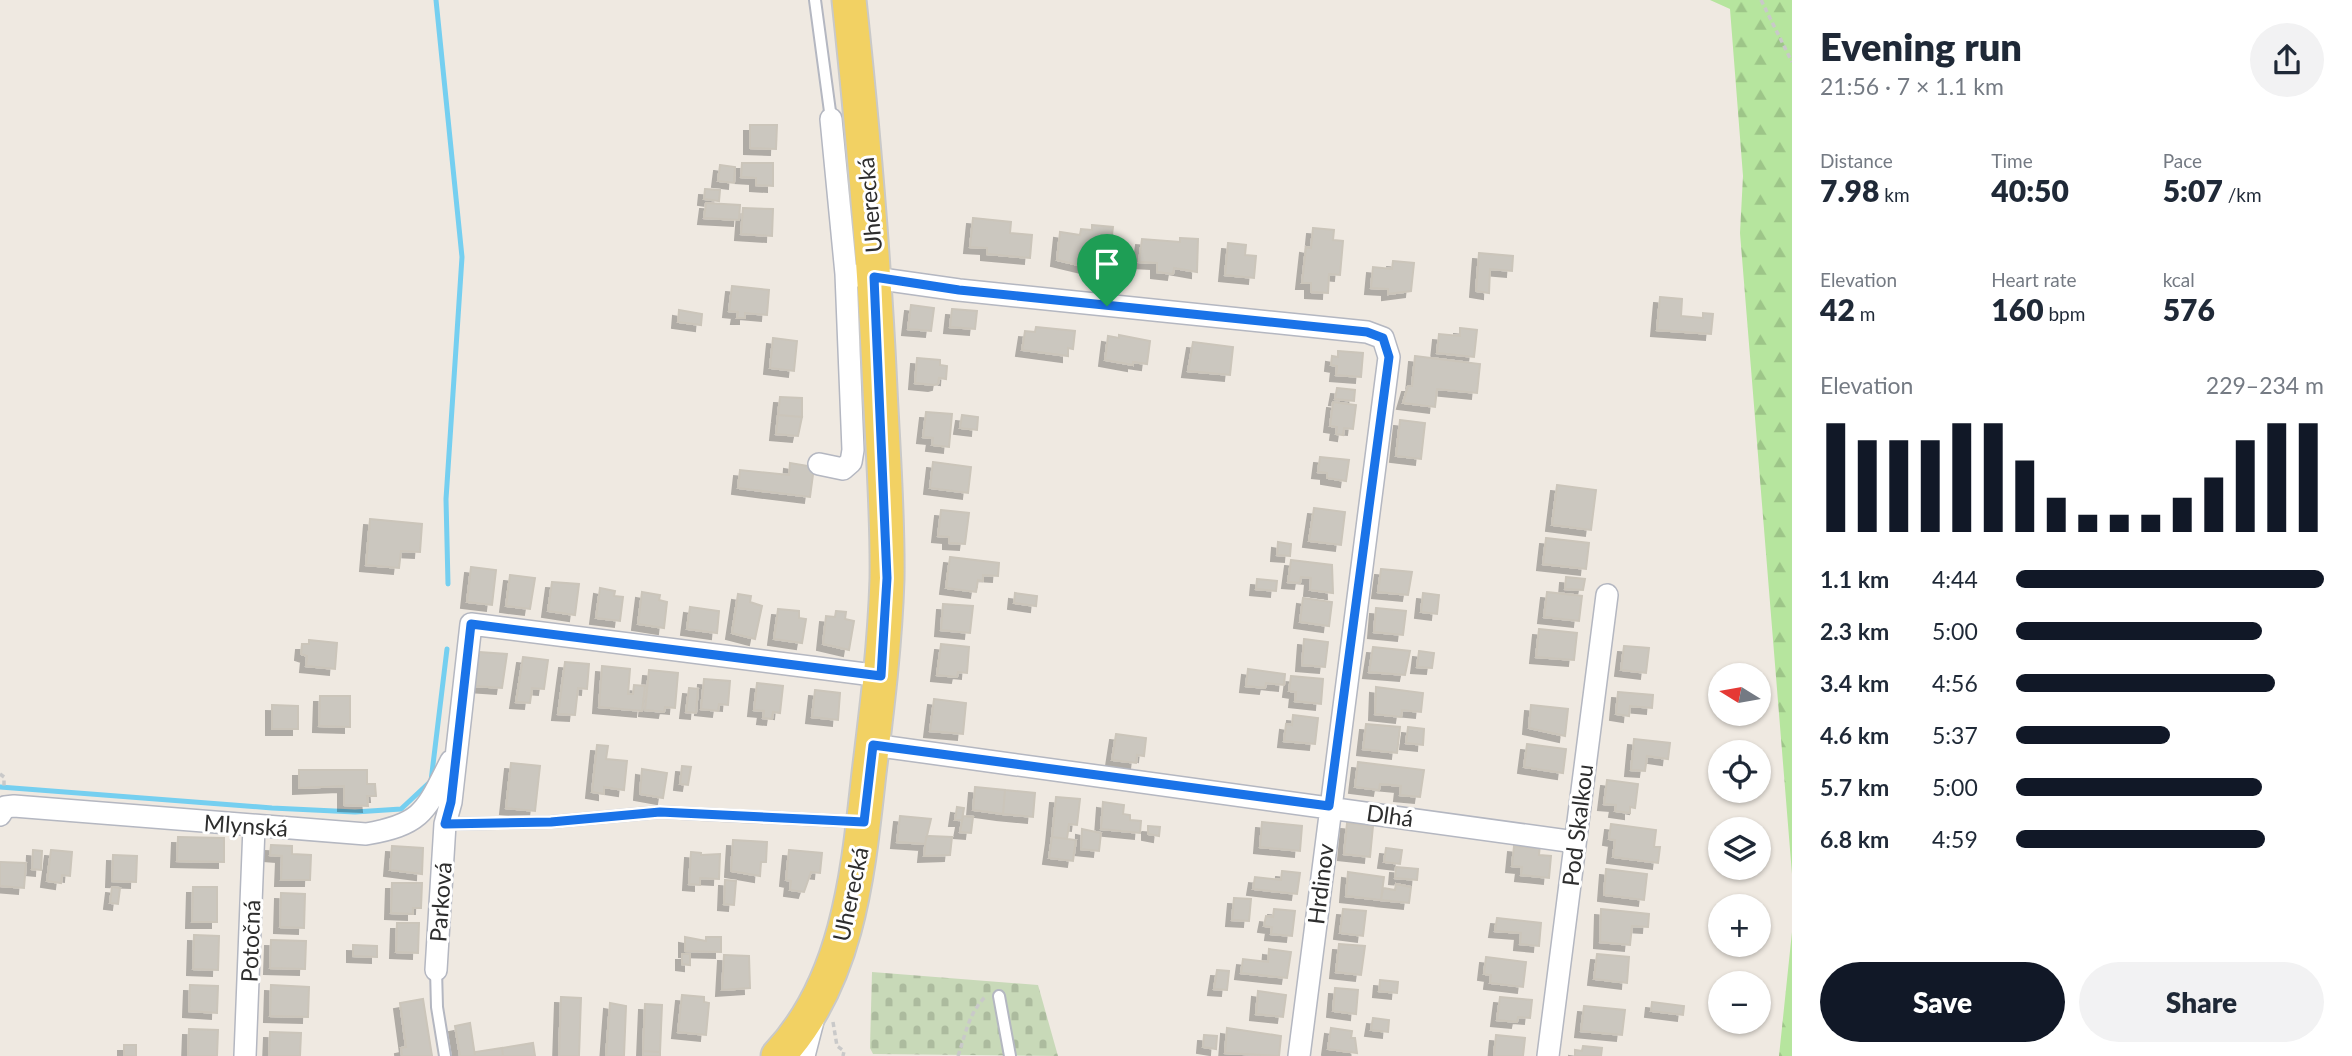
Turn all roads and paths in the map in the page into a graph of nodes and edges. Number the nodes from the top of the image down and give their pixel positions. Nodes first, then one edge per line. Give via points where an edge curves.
1 (815, 0) edge
2 (849, 0) edge
3 (1761, 0) edge
4 (1792, 62) edge
5 (831, 119) joint
6 (860, 275) junction
7 (819, 464) dead end
8 (1607, 595) dead end
9 (881, 676) junction
10 (873, 745) junction
11 (455, 753) junction
12 (0, 774) edge
13 (5, 781) dead end
14 (1329, 806) junction
15 (0, 815) edge
16 (864, 822) junction
17 (445, 824) junction
18 (254, 827) junction
19 (1575, 842) junction
20 (436, 970) joint
21 (999, 996) joint
22 (825, 1009) junction
23 (245, 1056) edge
24 (444, 1056) edge
25 (778, 1056) edge
26 (804, 1056) edge
27 (844, 1056) edge
28 (958, 1056) edge
29 (1010, 1056) edge
30 (1299, 1056) edge
31 (1548, 1056) edge

1 - 5 lane
2 - 6 main road, Uherecká via 863,129
3 - 4 path
5 - 6 street
6 - 7 street via 851,462 843,469
6 - 9 main road, Uherecká via 887,578
6 - 14 street, Hrdinov via 973,292 1367,332 1383,338 1389,357
8 - 19 street, Pod Skalkou
9 - 10 main road, Uherecká
9 - 11 street, Parková via 471,624
10 - 14 street, Dlhá
10 - 16 main road, Uherecká
11 - 17 street, Parková
11 - 18 street, Mlynská via 426,810 393,830 366,834
12 - 13 path
14 - 19 street, Dlhá
14 - 30 street, Hrdinov
15 - 18 street, Mlynská via 5,807 14,806
16 - 17 lane via 660,812 551,822
16 - 22 main road, Uherecká
17 - 20 street, Parková
18 - 23 street, Potočná
19 - 31 street, Pod Skalkou
20 - 24 lane, Parková
21 - 28 path via 988,994 972,1010
21 - 29 lane
22 - 25 main road, Uherecká
22 - 26 street
22 - 27 path

